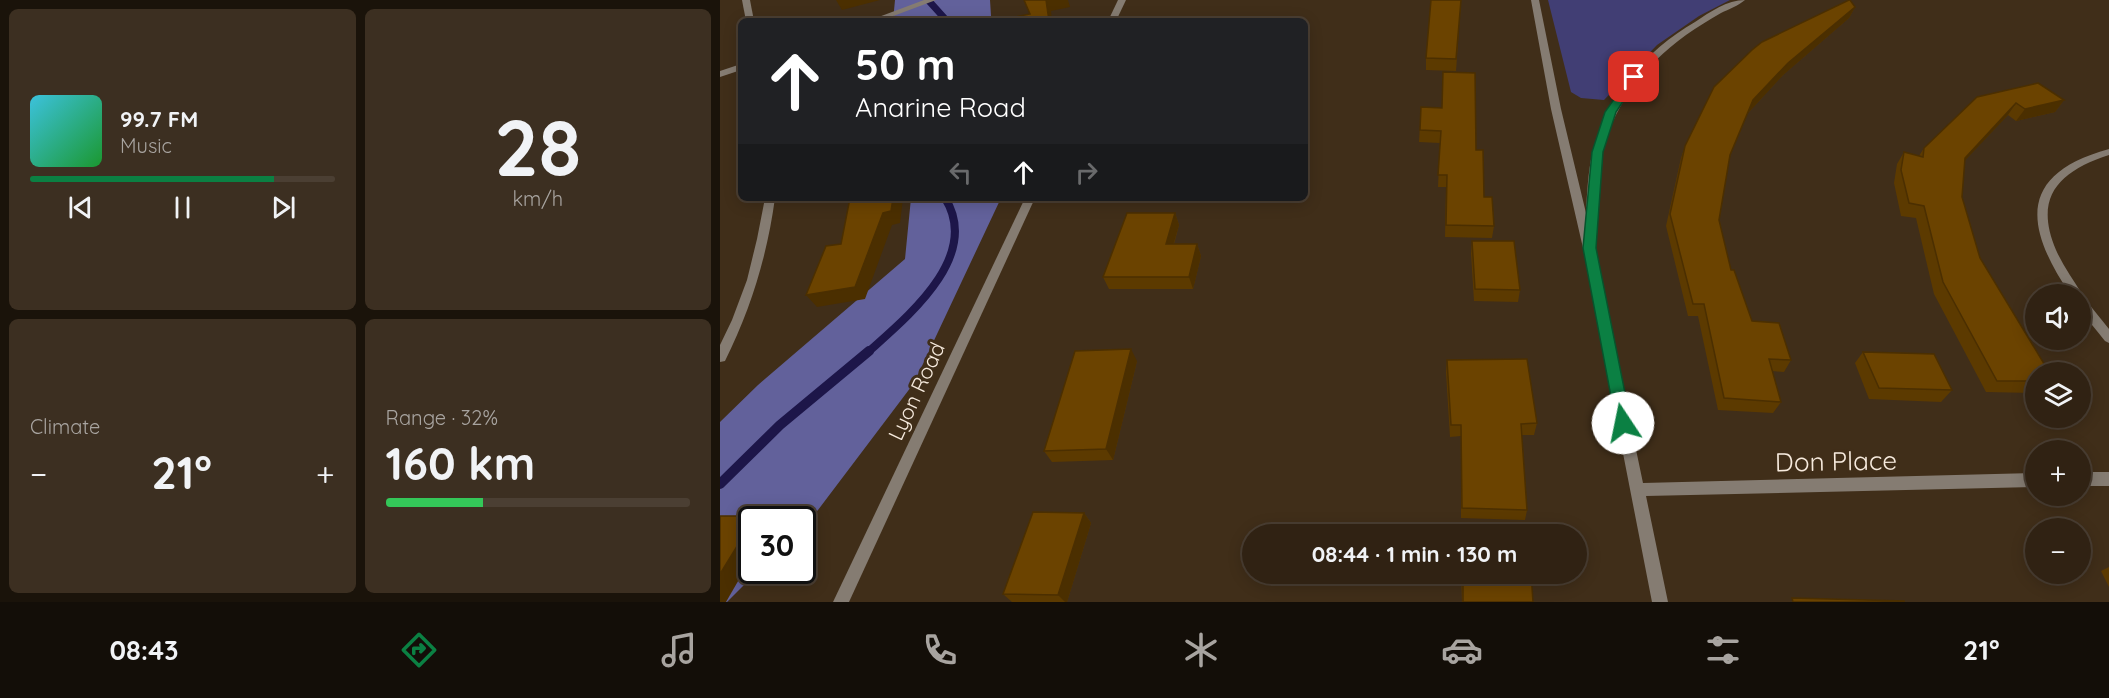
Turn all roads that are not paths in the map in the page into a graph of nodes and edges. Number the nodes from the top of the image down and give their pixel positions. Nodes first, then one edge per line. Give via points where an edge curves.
1 (747, 0) edge
2 (932, 0) edge
3 (1122, 0) edge
4 (1535, 0) edge
5 (1741, 0) edge
6 (750, 18) edge
7 (881, 18) edge
8 (1113, 18) edge
9 (738, 68) edge
10 (720, 74) edge
11 (2109, 152) edge
12 (770, 201) edge
13 (1028, 201) edge
14 (1589, 248) junction
15 (2070, 284) edge
16 (2091, 314) edge
17 (2109, 338) edge
18 (720, 357) edge
19 (2109, 478) edge
20 (2091, 479) edge
21 (2025, 480) edge
22 (1637, 490) junction
23 (842, 602) edge
24 (1660, 602) edge

1 - 6 street
2 - 7 street
3 - 8 street
4 - 14 street
5 - 14 street via 1667,45 1634,77 1611,112 1597,152
9 - 10 street
11 - 15 street via 2073,165 2055,177 2042,204 2041,225 2048,250
12 - 18 street via 762,246 740,316
13 - 23 street, Lyon Road
14 - 22 street
16 - 17 street
19 - 20 street
21 - 22 street, Don Place
22 - 24 street

